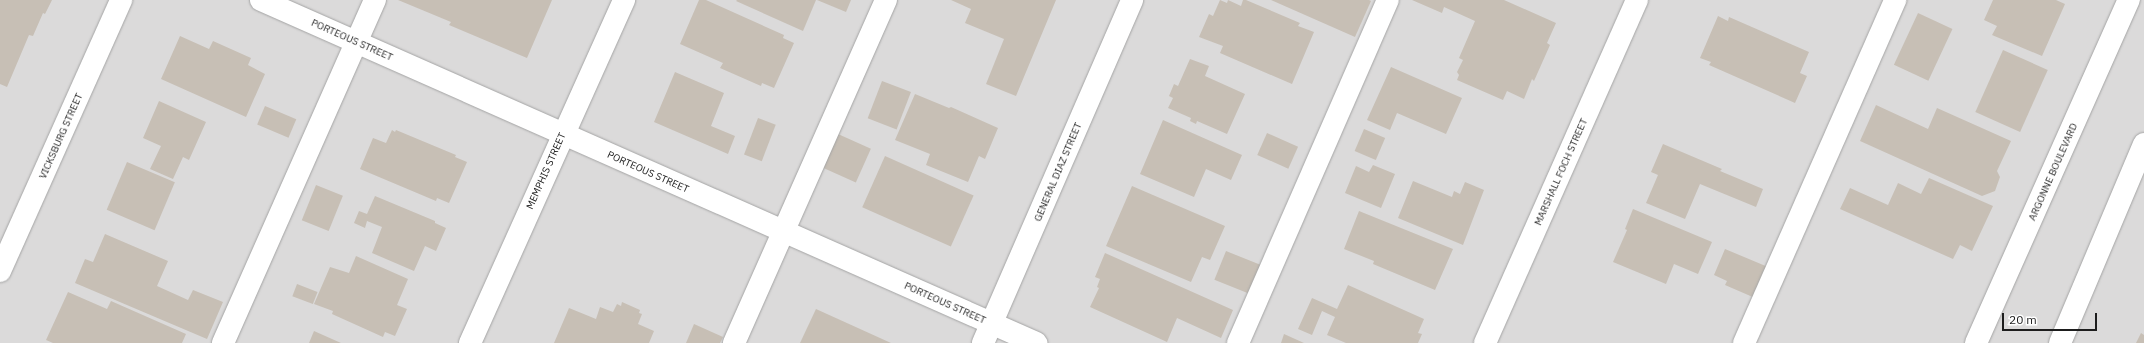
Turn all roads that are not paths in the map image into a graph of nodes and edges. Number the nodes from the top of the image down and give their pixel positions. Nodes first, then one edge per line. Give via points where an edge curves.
1 (121, 0) edge
2 (261, 0) edge
3 (374, 0) edge
4 (624, 0) edge
5 (886, 0) edge
6 (1132, 0) edge
7 (1388, 0) edge
8 (1637, 0) edge
9 (1895, 0) edge
10 (2129, 0) edge
11 (356, 42) junction
12 (563, 134) junction
13 (2144, 144) edge
14 (784, 232) junction
15 (0, 271) edge
16 (988, 333) edge
17 (223, 343) edge
18 (470, 343) edge
19 (734, 343) edge
20 (1036, 343) edge
21 (1238, 343) edge
22 (1486, 343) edge
23 (1744, 343) edge
24 (1976, 343) edge
25 (2060, 343) edge

1 - 15 street, VICKSBURG STREET
2 - 11 street, PORTEOUS STREET
3 - 11 street
4 - 12 street, MEMPHIS STREET
5 - 14 street
6 - 16 street, GENERAL DIAZ STREET
7 - 21 street
8 - 22 street, MARSHALL FOCH STREET
9 - 23 street
10 - 24 street, ARGONNE BOULEVARD
11 - 12 street, PORTEOUS STREET
11 - 17 street
12 - 14 street, PORTEOUS STREET
12 - 18 street, MEMPHIS STREET
13 - 25 street
14 - 16 street, PORTEOUS STREET
14 - 19 street
16 - 20 street, PORTEOUS STREET

